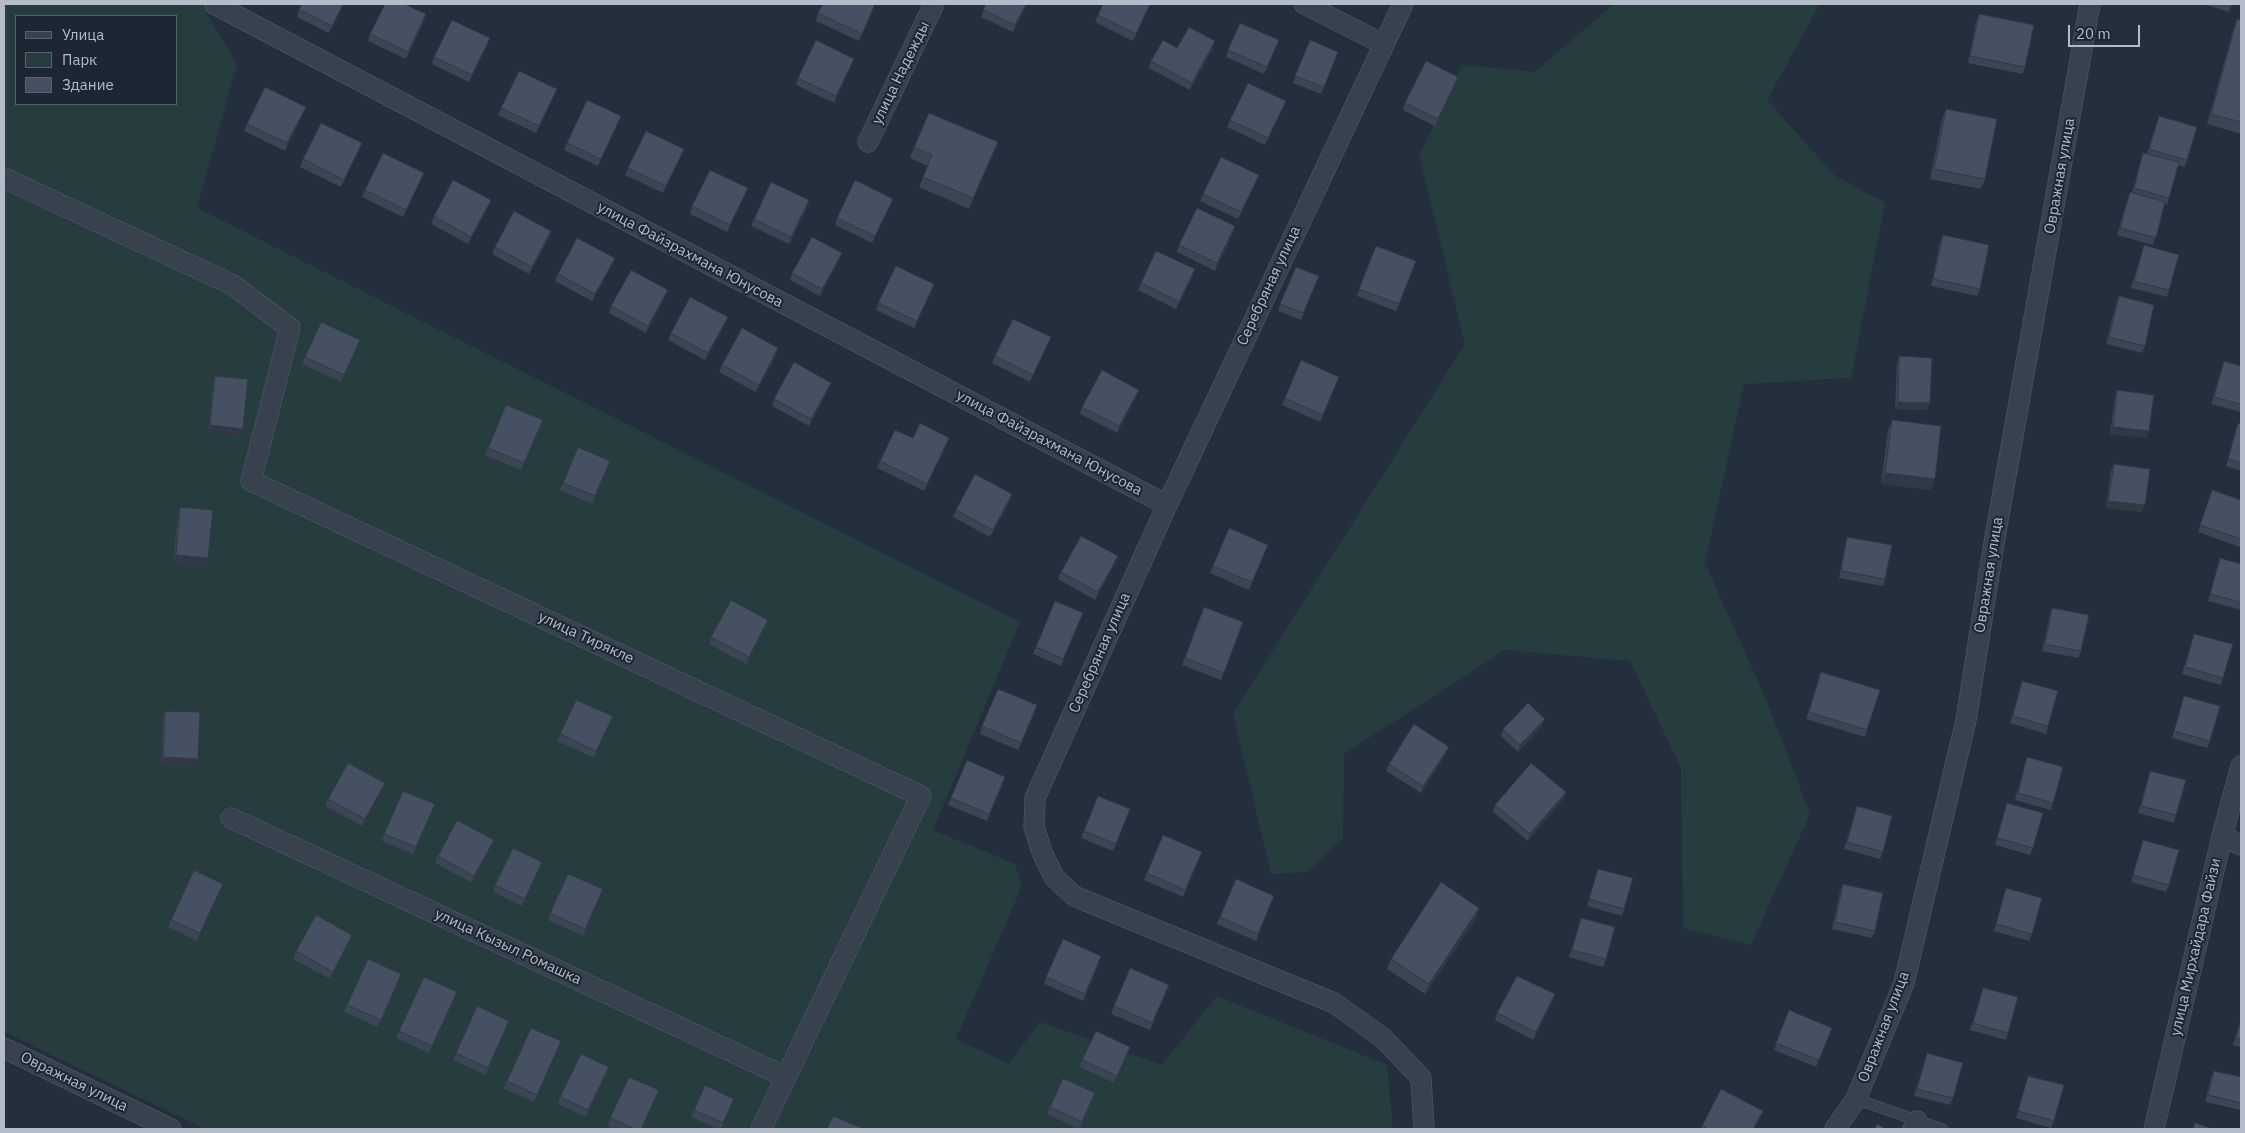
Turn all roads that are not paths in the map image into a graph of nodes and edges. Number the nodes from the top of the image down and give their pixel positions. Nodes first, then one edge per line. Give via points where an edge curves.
1 (214, 4) edge
2 (934, 4) edge
3 (1304, 4) edge
4 (1403, 4) edge
5 (2090, 4) edge
6 (1383, 44) junction
7 (868, 142) dead end
8 (4, 178) edge
9 (1166, 505) junction
10 (2241, 766) edge
11 (231, 818) dead end
12 (2222, 836) junction
13 (2241, 845) edge
14 (4, 1048) edge
15 (786, 1076) junction
16 (1856, 1099) junction
17 (1915, 1125) edge
18 (171, 1129) edge
19 (761, 1129) edge
20 (1424, 1129) edge
21 (1834, 1129) edge
22 (1942, 1129) edge
23 (2154, 1129) edge

1 - 9 street, улица Файзрахмана Юнусова
2 - 7 street, улица Надежды
3 - 6 street
4 - 6 street, Серебряная улица
5 - 16 street, Овражная улица via 1995,537 1966,720 1904,983
6 - 9 street, Серебряная улица
8 - 15 street, улица Тирякле via 234,285 290,328 251,481 921,796
9 - 20 street, Серебряная улица via 1035,798 1034,827 1042,852 1054,877 1074,896 1334,1003 1383,1038 1421,1078
10 - 12 street, улица Мирхайдара Файзи
11 - 15 street, улица Кызыл Ромашка
12 - 13 street
12 - 23 street, улица Мирхайдара Файзи
14 - 18 street, Овражная улица
15 - 19 street
16 - 17 lane
16 - 21 street, Овражная улица
17 - 22 lane

